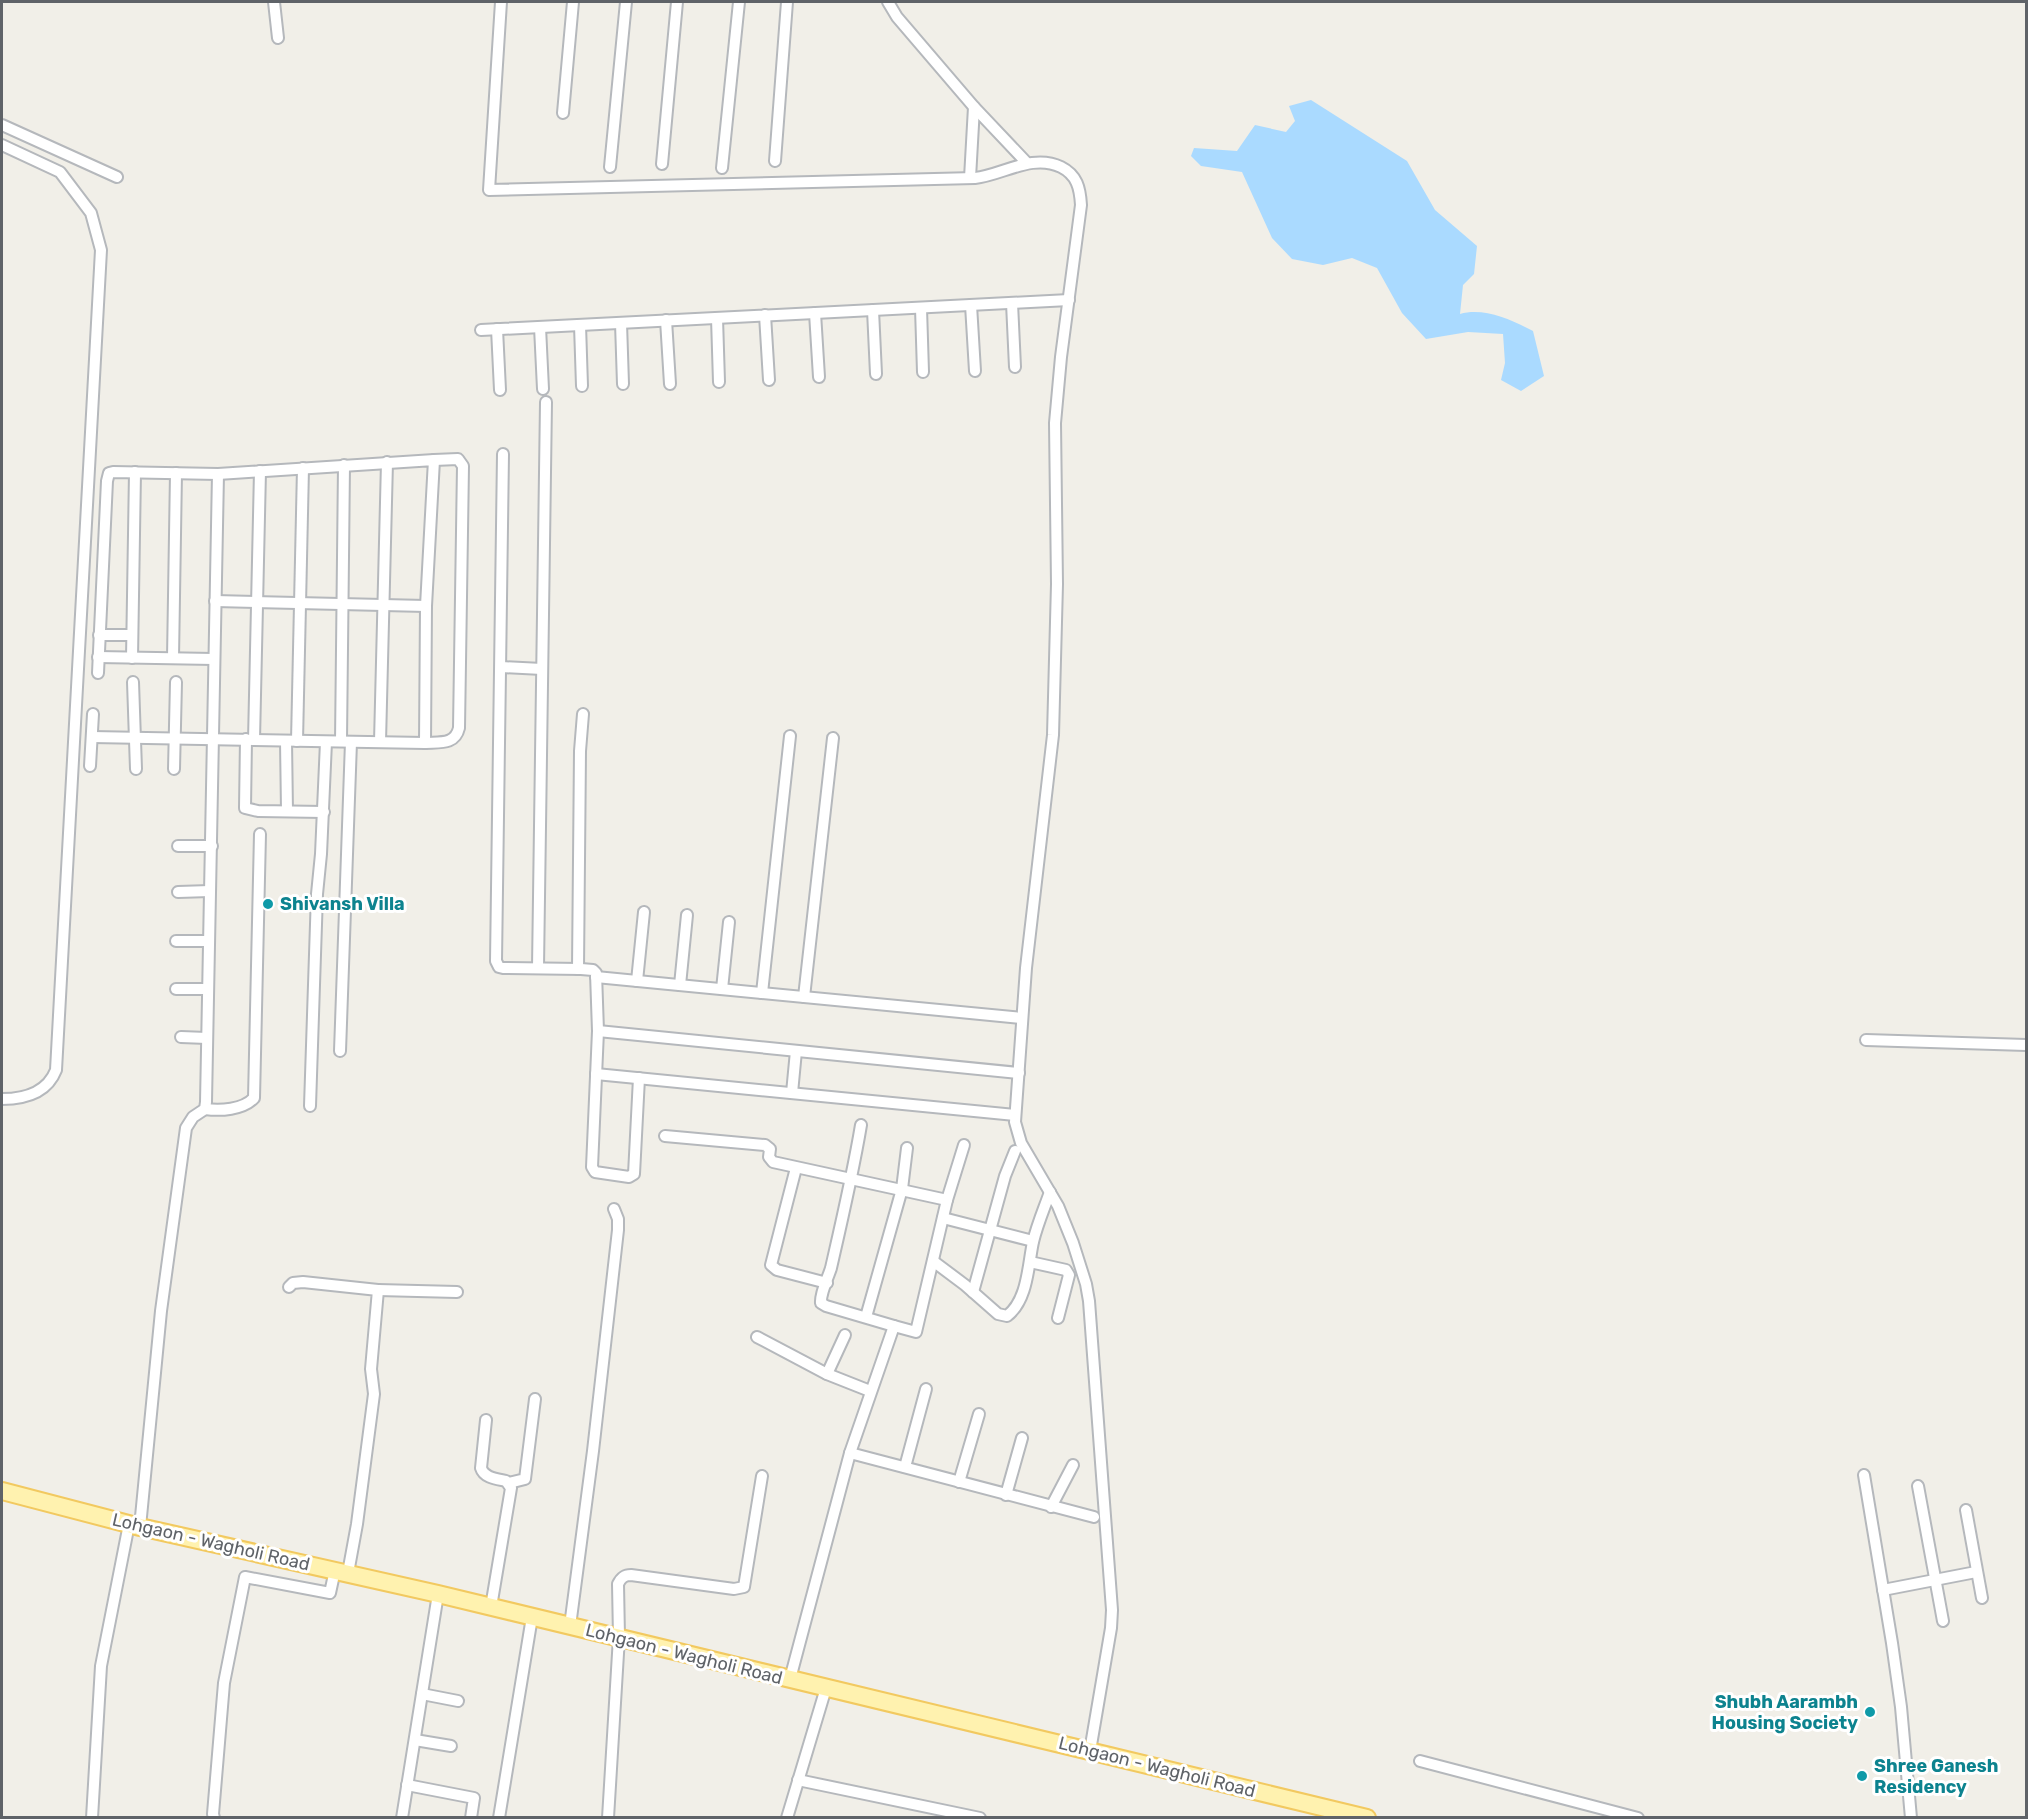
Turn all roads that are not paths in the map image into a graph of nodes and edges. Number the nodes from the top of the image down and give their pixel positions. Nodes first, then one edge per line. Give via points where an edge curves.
1 (274, 2) edge
2 (501, 2) edge
3 (573, 2) edge
4 (626, 2) edge
5 (677, 2) edge
6 (738, 2) edge
7 (787, 2) edge
8 (888, 2) edge
9 (278, 38) dead end
10 (974, 107) junction
11 (563, 113) dead end
12 (2, 125) edge
13 (2, 145) edge
14 (775, 161) dead end
15 (662, 164) dead end
16 (1027, 164) junction
17 (610, 167) dead end
18 (722, 168) dead end
19 (117, 177) dead end
20 (970, 178) junction
21 (1069, 300) junction
22 (1012, 303) junction
23 (971, 305) junction
24 (921, 308) junction
25 (873, 310) junction
26 (815, 313) junction
27 (765, 315) junction
28 (717, 318) junction
29 (666, 321) junction
30 (621, 323) junction
31 (580, 325) junction
32 (540, 327) junction
33 (497, 329) junction
34 (481, 330) dead end
35 (1014, 367) dead end
36 (975, 371) dead end
37 (923, 372) dead end
38 (876, 374) dead end
39 (819, 377) dead end
40 (769, 380) dead end
41 (719, 382) dead end
42 (623, 384) dead end
43 (670, 384) dead end
44 (582, 386) dead end
45 (543, 388) dead end
46 (500, 390) dead end
47 (546, 402) dead end
48 (503, 454) dead end
49 (434, 460) junction
50 (387, 462) junction
51 (344, 465) junction
52 (303, 468) junction
53 (260, 471) junction
54 (135, 472) junction
55 (176, 473) junction
56 (218, 474) junction
57 (215, 601) junction
58 (257, 602) junction
59 (300, 603) junction
60 (342, 604) junction
61 (384, 605) junction
62 (426, 606) junction
63 (99, 635) junction
64 (132, 635) junction
65 (98, 657) junction
66 (132, 658) junction
67 (173, 658) junction
68 (214, 659) junction
69 (501, 667) junction
70 (542, 669) junction
71 (98, 674) dead end
72 (133, 682) dead end
73 (176, 682) dead end
74 (93, 714) dead end
75 (583, 714) dead end
76 (790, 736) dead end
77 (92, 737) junction
78 (136, 737) junction
79 (175, 738) junction
80 (833, 738) dead end
81 (214, 739) junction
82 (250, 740) junction
83 (291, 741) junction
84 (326, 742) junction
85 (346, 742) junction
86 (380, 742) junction
87 (425, 743) junction
88 (90, 766) dead end
89 (136, 769) dead end
90 (174, 769) dead end
91 (287, 811) junction
92 (324, 812) junction
93 (260, 834) dead end
94 (178, 846) dead end
95 (212, 846) junction
96 (210, 891) junction
97 (178, 892) dead end
98 (644, 912) dead end
99 (687, 915) dead end
100 (729, 922) dead end
101 (176, 941) dead end
102 (209, 941) junction
103 (538, 968) junction
104 (578, 969) junction
105 (596, 977) junction
106 (637, 981) junction
107 (680, 985) junction
108 (176, 989) dead end
109 (208, 989) junction
110 (722, 989) junction
111 (762, 993) junction
112 (804, 997) junction
113 (1022, 1018) junction
114 (598, 1031) junction
115 (181, 1037) dead end
116 (207, 1038) junction
117 (1866, 1040) dead end
118 (2026, 1045) edge
119 (340, 1051) dead end
120 (796, 1051) junction
121 (1019, 1073) junction
122 (596, 1074) junction
123 (639, 1078) junction
124 (792, 1093) junction
125 (2, 1099) edge
126 (310, 1106) dead end
127 (205, 1109) junction
128 (1015, 1115) junction
129 (861, 1125) dead end
130 (665, 1136) dead end
131 (964, 1145) dead end
132 (907, 1148) dead end
133 (1015, 1151) dead end
134 (796, 1168) junction
135 (852, 1179) junction
136 (902, 1189) junction
137 (1050, 1192) junction
138 (947, 1200) junction
139 (614, 1209) dead end
140 (942, 1218) junction
141 (991, 1231) junction
142 (1034, 1241) junction
143 (933, 1261) junction
144 (1030, 1262) junction
145 (827, 1283) junction
146 (289, 1287) dead end
147 (378, 1290) junction
148 (457, 1292) dead end
149 (973, 1292) junction
150 (866, 1317) junction
151 (1058, 1318) dead end
152 (894, 1326) junction
153 (845, 1335) dead end
154 (757, 1338) dead end
155 (827, 1374) junction
156 (926, 1389) dead end
157 (870, 1391) junction
158 (535, 1399) dead end
159 (979, 1414) dead end
160 (486, 1420) dead end
161 (1022, 1437) dead end
162 (850, 1453) junction
163 (1073, 1465) dead end
164 (905, 1467) junction
165 (1863, 1475) dead end
166 (762, 1476) dead end
167 (960, 1482) junction
168 (509, 1483) junction
169 (1918, 1486) dead end
170 (2, 1491) edge
171 (1006, 1495) junction
172 (1051, 1507) junction
173 (1966, 1510) dead end
174 (1094, 1517) dead end
175 (134, 1526) junction
176 (342, 1572) junction
177 (1976, 1572) junction
178 (1935, 1580) junction
179 (1883, 1590) junction
180 (438, 1594) junction
181 (1982, 1598) dead end
182 (491, 1607) junction
183 (532, 1617) junction
184 (1943, 1622) dead end
185 (570, 1626) junction
186 (619, 1637) junction
187 (790, 1679) junction
188 (826, 1688) junction
189 (422, 1694) junction
190 (459, 1701) dead end
191 (415, 1740) junction
192 (451, 1746) dead end
193 (1090, 1751) junction
194 (1420, 1761) dead end
195 (798, 1780) junction
196 (407, 1785) junction
197 (92, 1818) edge
198 (214, 1818) edge
199 (402, 1818) edge
200 (471, 1818) edge
201 (499, 1818) edge
202 (608, 1818) edge
203 (788, 1818) edge
204 (980, 1818) edge
205 (1367, 1818) edge
206 (1638, 1818) edge
207 (1911, 1818) edge

1 - 9 street
2 - 20 street via 489,190
3 - 11 street
4 - 17 street
5 - 15 street
6 - 18 street
7 - 14 street
8 - 10 street
10 - 16 street
10 - 20 street
12 - 19 street
13 - 125 street via 60,172 91,213 101,250 56,1070 48,1084 34,1093
16 - 20 street
16 - 21 street via 1055,165 1074,177 1078,186 1080,206
21 - 22 street
21 - 113 street via 1055,423 1057,584 1053,735
22 - 23 street
22 - 35 street
23 - 24 street
23 - 36 street
24 - 25 street
24 - 37 street
25 - 26 street
25 - 38 street
26 - 27 street
26 - 39 street
27 - 28 street
27 - 40 street
28 - 29 street
28 - 41 street
29 - 30 street
29 - 43 street
30 - 31 street
30 - 42 street
31 - 32 street
31 - 44 street
32 - 33 street
32 - 45 street
33 - 34 street
33 - 46 street
47 - 70 street
48 - 69 street
49 - 50 street
49 - 62 street
49 - 87 street via 458,459 463,466 459,728 452,740
50 - 51 street
50 - 61 street
51 - 52 street
51 - 60 street
52 - 53 street
52 - 59 street
53 - 56 street
53 - 58 street
54 - 55 street
54 - 63 street via 113,472 107,476
54 - 64 street
55 - 56 street
55 - 67 street
56 - 57 street
57 - 58 street
57 - 68 street
58 - 59 street
58 - 82 street
59 - 60 street
59 - 83 street
60 - 61 street
60 - 85 street
61 - 62 street
61 - 86 street
62 - 87 street
63 - 64 street
63 - 65 street
64 - 66 street
65 - 66 street
65 - 71 street
66 - 67 street
67 - 68 street
68 - 81 street
69 - 70 street
69 - 103 street via 496,961 503,968
70 - 103 street
72 - 78 street
73 - 79 street
74 - 77 street
75 - 104 street
76 - 111 street
77 - 78 street
77 - 88 street
78 - 79 street
78 - 89 street
79 - 81 street
79 - 90 street
80 - 112 street
81 - 82 street
81 - 95 street
82 - 83 street
82 - 91 street via 244,808
83 - 84 street
83 - 91 street
84 - 85 street
84 - 92 street
85 - 86 street
85 - 119 street
86 - 87 street
91 - 92 street
92 - 126 street via 316,894
93 - 127 street via 254,1098 228,1109
94 - 95 street
95 - 96 street
96 - 97 street
96 - 102 street
98 - 106 street
99 - 107 street
100 - 110 street
101 - 102 street
102 - 109 street
103 - 104 street
104 - 105 street via 593,970
105 - 106 street
105 - 114 street
106 - 107 street
107 - 110 street
108 - 109 street
109 - 116 street
110 - 111 street
111 - 112 street
112 - 113 street
113 - 121 street
114 - 120 street
114 - 122 street
115 - 116 street
116 - 127 street
117 - 118 street
120 - 121 street
120 - 124 street
121 - 128 street
122 - 123 street
122 - 123 street via 593,1170 629,1177 636,1168
123 - 124 street
124 - 128 street
127 - 175 street via 186,1128
128 - 137 street via 1021,1143
129 - 135 street
130 - 134 street via 765,1145 770,1149 771,1160
131 - 138 street
132 - 136 street
133 - 141 street
134 - 135 street
134 - 145 street via 771,1265
135 - 136 street
135 - 145 street
136 - 138 street
136 - 150 street
137 - 142 street
137 - 193 street via 1073,1243 1089,1301 1106,1522 1112,1618
138 - 140 street
139 - 185 street via 618,1230
140 - 141 street
140 - 143 street
141 - 142 street
141 - 149 street
142 - 144 street
143 - 149 street
143 - 152 street via 916,1332
144 - 149 street via 1019,1301 1007,1316 998,1314
144 - 151 street via 1066,1270 1069,1275
145 - 150 street via 821,1303
146 - 147 street via 303,1282
147 - 148 street
147 - 176 street via 371,1368 374,1394 357,1524
150 - 152 street
152 - 157 street
153 - 155 street
154 - 155 street
155 - 157 street
156 - 164 street
157 - 162 street
158 - 168 street via 525,1479
159 - 167 street
160 - 168 street via 482,1473
161 - 171 street
162 - 164 street
162 - 187 street
163 - 172 street
164 - 167 street
165 - 179 street
166 - 186 street via 744,1587 734,1589 626,1575 618,1584
167 - 171 street
168 - 182 street
169 - 178 street
170 - 175 main road, Lohgaon - Wagholi Road
171 - 172 street
172 - 174 street
173 - 177 street
175 - 176 main road, Lohgaon - Wagholi Road
175 - 197 street via 100,1666
176 - 180 main road, Lohgaon - Wagholi Road
176 - 198 street via 330,1593 245,1577 224,1683
177 - 178 street
177 - 181 street
178 - 179 street
178 - 184 street
179 - 207 street via 1901,1707
180 - 182 main road, Lohgaon - Wagholi Road
180 - 189 street
182 - 183 main road, Lohgaon - Wagholi Road
183 - 185 main road, Lohgaon - Wagholi Road
183 - 201 street
185 - 186 main road, Lohgaon - Wagholi Road
186 - 187 main road, Lohgaon - Wagholi Road
186 - 202 street
187 - 188 main road, Lohgaon - Wagholi Road
188 - 193 main road, Lohgaon - Wagholi Road
188 - 195 street
189 - 190 street
189 - 191 street
191 - 192 street
191 - 196 street
193 - 205 main road, Lohgaon - Wagholi Road
194 - 206 street
195 - 203 street
195 - 204 street
196 - 199 street
196 - 200 street via 474,1798

